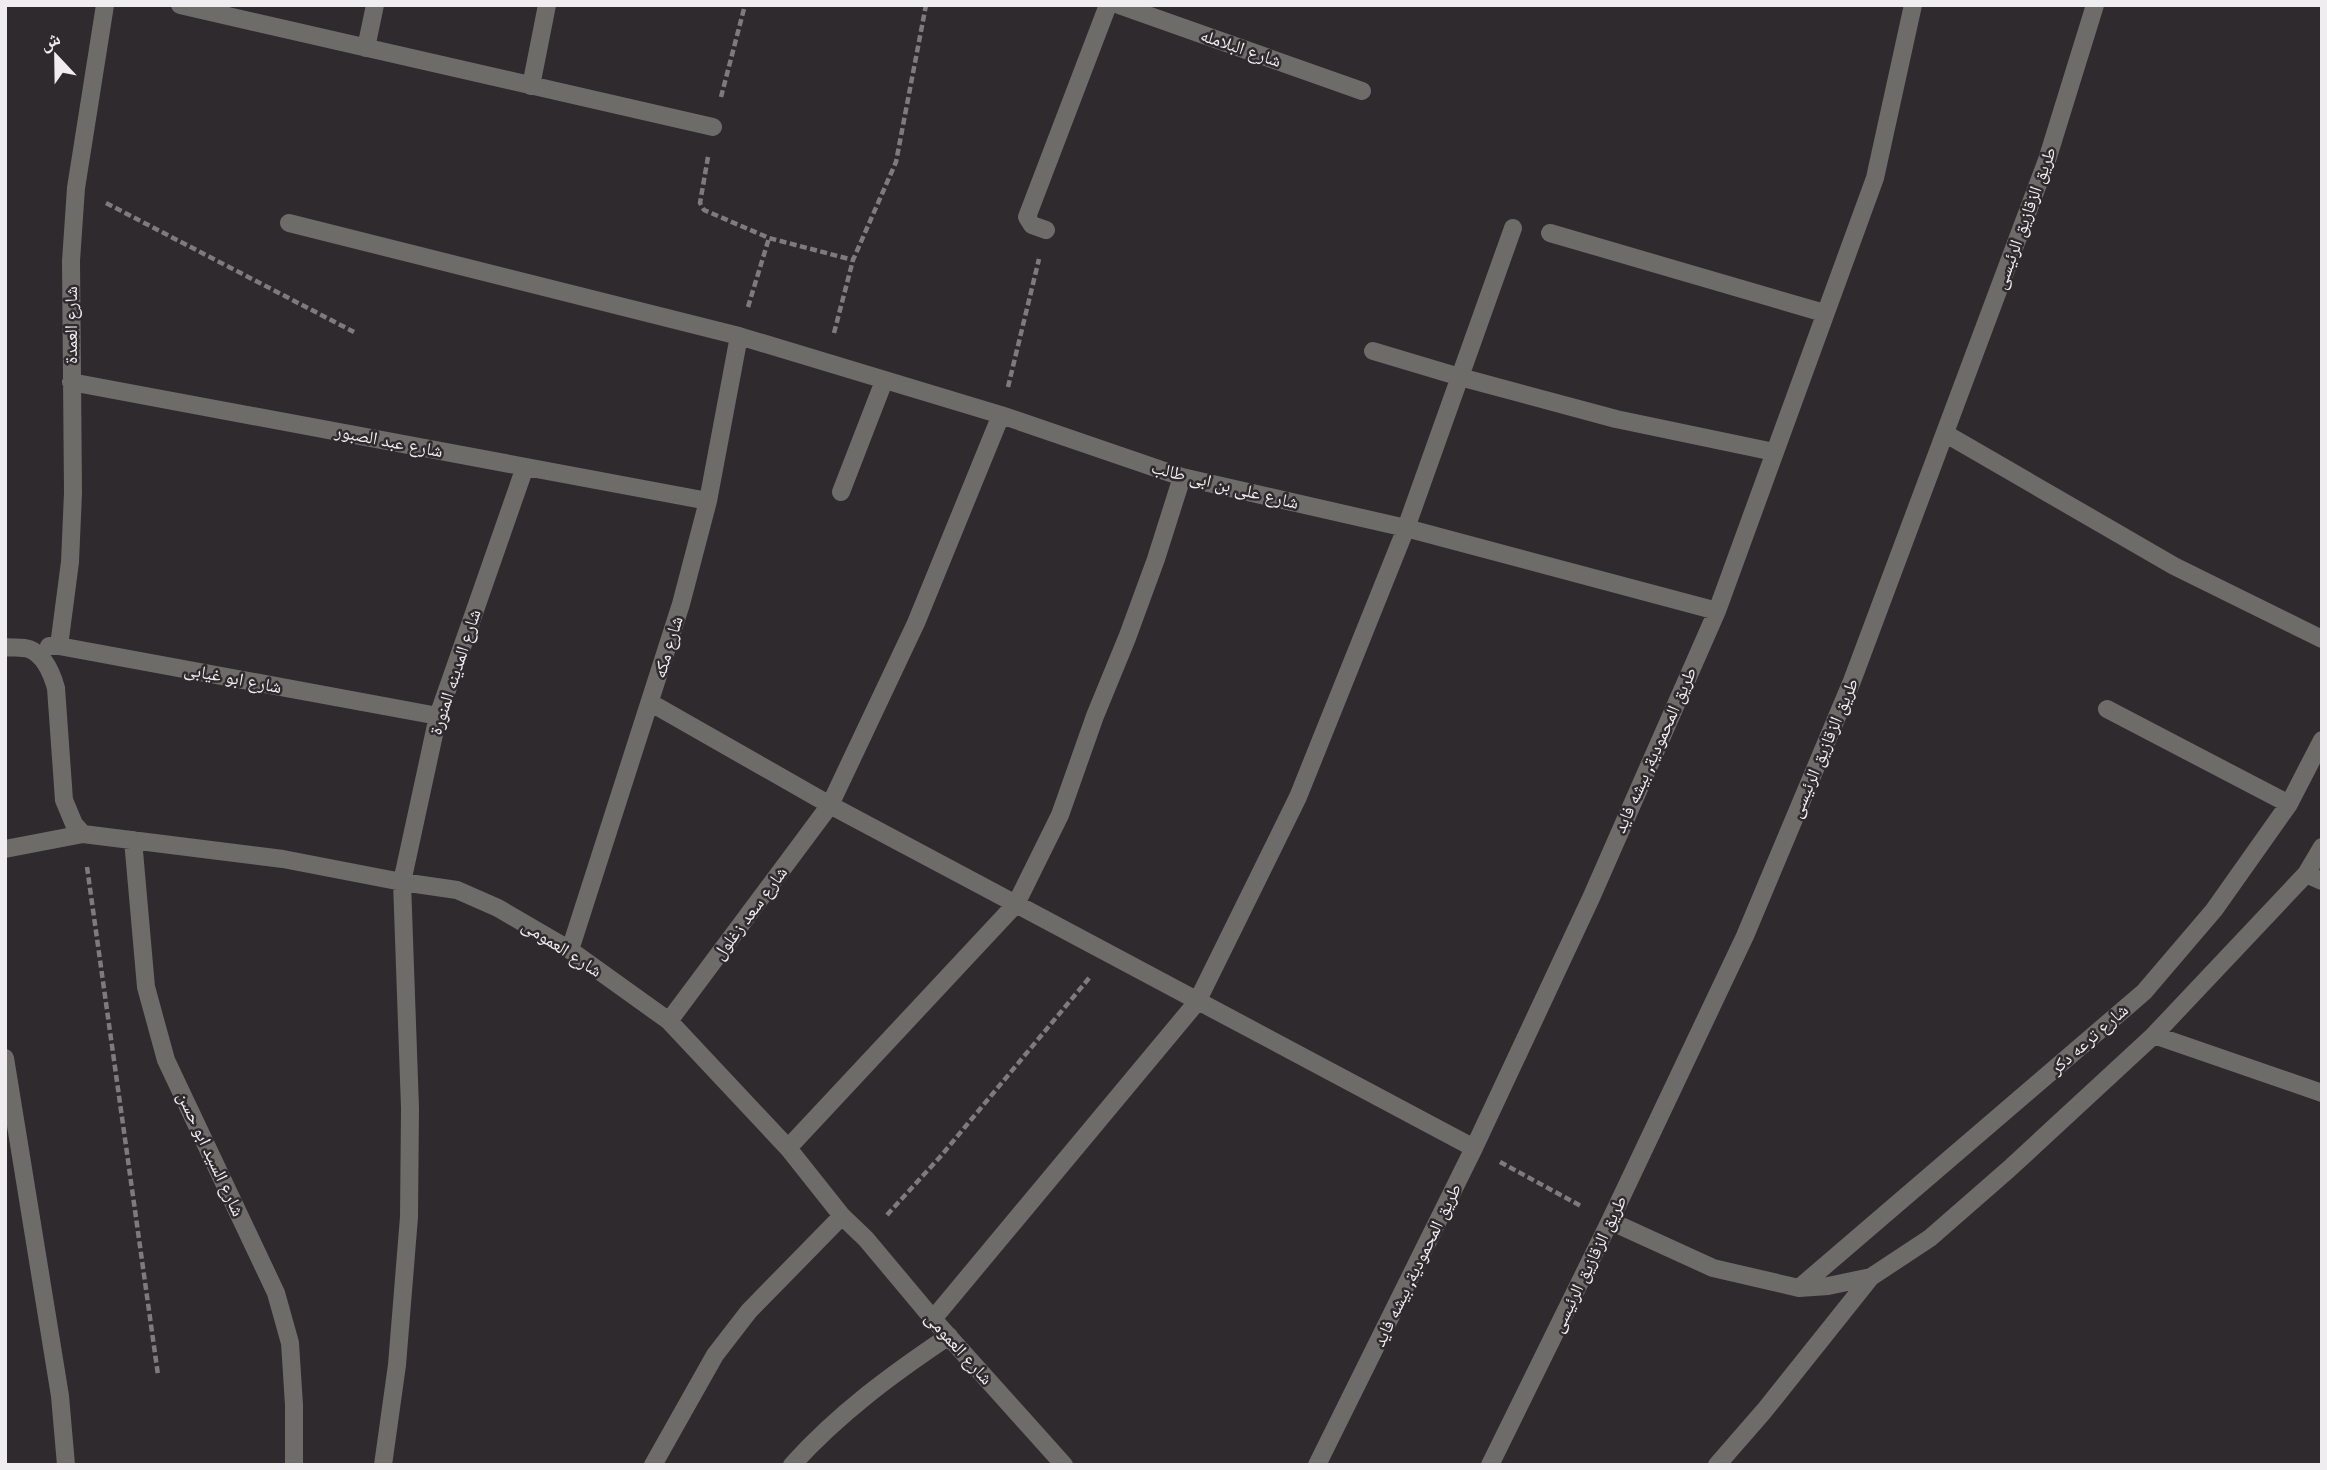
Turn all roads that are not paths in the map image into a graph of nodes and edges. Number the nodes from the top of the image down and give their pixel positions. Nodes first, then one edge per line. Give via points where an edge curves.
1 (105, 5) edge
2 (180, 5) edge
3 (374, 5) edge
4 (547, 5) edge
5 (1108, 5) edge
6 (1119, 5) edge
7 (1913, 5) edge
8 (2095, 5) edge
9 (366, 48) junction
10 (531, 86) junction
11 (1362, 91) dead end
12 (713, 127) dead end
13 (289, 223) dead end
14 (1513, 228) dead end
15 (1046, 230) road end
16 (1550, 233) dead end
17 (1824, 313) junction
18 (739, 336) junction
19 (1373, 351) dead end
20 (1460, 377) junction
21 (884, 381) junction
22 (71, 382) junction
23 (1001, 415) junction
24 (1946, 434) junction
25 (1774, 452) junction
26 (525, 467) junction
27 (1182, 477) junction
28 (841, 492) dead end
29 (708, 501) junction
30 (1406, 528) junction
31 (1717, 611) junction
32 (2322, 639) edge
33 (59, 646) junction
34 (5, 647) edge
35 (29, 649) junction
36 (650, 703) junction
37 (2107, 709) dead end
38 (438, 716) junction
39 (2322, 740) edge
40 (2289, 804) junction
41 (830, 805) junction
42 (83, 834) junction
43 (133, 840) junction
44 (2322, 847) edge
45 (5, 849) edge
46 (2314, 877) edge
47 (402, 882) junction
48 (1016, 904) junction
49 (569, 950) junction
50 (1197, 1002) junction
51 (669, 1021) junction
52 (2154, 1035) junction
53 (5, 1058) edge
54 (2322, 1093) edge
55 (788, 1148) junction
56 (1475, 1148) junction
57 (842, 1216) junction
58 (1610, 1222) junction
59 (1871, 1277) junction
60 (1799, 1288) junction
61 (933, 1319) junction
62 (949, 1336) junction
63 (66, 1465) edge
64 (294, 1465) edge
65 (383, 1465) edge
66 (653, 1465) edge
67 (792, 1465) edge
68 (1064, 1465) edge
69 (1317, 1465) edge
70 (1490, 1465) edge
71 (1717, 1465) edge

1 - 22 street, شارع العمدة via 76,188
2 - 9 street
3 - 9 street
4 - 10 street
5 - 15 street via 1027,218
6 - 11 street, شارع البلامله
7 - 17 street, طريق المحمودية, بيشه فايد via 1875,178
8 - 24 street, طريق الزقازيق الرئيسى via 2048,160
9 - 10 street
10 - 12 street
13 - 18 street, شارع على بن ابى طالب
14 - 20 street
16 - 17 street
17 - 25 street, طريق المحمودية, بيشه فايد
18 - 21 street, شارع على بن ابى طالب
18 - 29 street, شارع مكه
19 - 20 street
20 - 25 street via 1616,419
20 - 30 street
21 - 23 street, شارع على بن ابى طالب
21 - 28 street
22 - 26 street, شارع عبد الصبور
22 - 33 street, شارع العمدة via 70,562
23 - 27 street, شارع على بن ابى طالب
23 - 41 street, شارع سعد زغلول via 916,623
24 - 32 street via 2174,566
24 - 58 street, طريق الزقازيق الرئيسى via 1852,681 1745,936
25 - 31 street, طريق المحمودية, بيشه فايد
26 - 29 street, شارع عبد الصبور
26 - 38 street, شارع المدينه المنورة
27 - 30 street, شارع على بن ابى طالب
27 - 48 street via 1060,815
29 - 36 street, شارع مكه
30 - 31 street, شارع على بن ابى طالب
30 - 50 street via 1298,797
31 - 56 street, طريق المحمودية, بيشه فايد
33 - 35 street, شارع ابو غيابى
33 - 38 street, شارع ابو غيابى
34 - 35 street
35 - 42 street via 46,663 56,688 64,800
36 - 41 street
36 - 49 street, شارع مكه
37 - 40 street
38 - 47 street, شارع المدينه المنورة
39 - 40 street, شارع ترعه دكر
40 - 60 street, شارع ترعه دكر via 2214,910 2144,992
41 - 48 street
41 - 51 street, شارع سعد زغلول
42 - 43 street, شارع العمومى
42 - 45 street, شارع العمومى
43 - 47 street, شارع العمومى via 283,859
43 - 64 street, شارع السيد ابو حسن via 146,987 166,1060 276,1293 290,1343
44 - 46 street
46 - 52 street
47 - 49 street, شارع العمومى via 457,890
47 - 65 street, شارع المدينه المنورة via 409,1217
48 - 50 street
48 - 55 street
49 - 51 street, شارع العمومى
50 - 56 street
50 - 61 street
51 - 55 street, شارع العمومى
52 - 54 street
52 - 59 street via 1930,1238
53 - 63 street via 58,1383
55 - 57 street, شارع العمومى
56 - 69 street, طريق المحمودية, بيشه فايد
57 - 61 street, شارع العمومى
57 - 66 street via 749,1311 715,1355
58 - 60 street via 1713,1268
58 - 70 street, طريق الزقازيق الرئيسى
59 - 60 street
59 - 71 street
61 - 62 street, شارع العمومى
62 - 67 street via 847,1411
62 - 68 street, شارع العمومى

